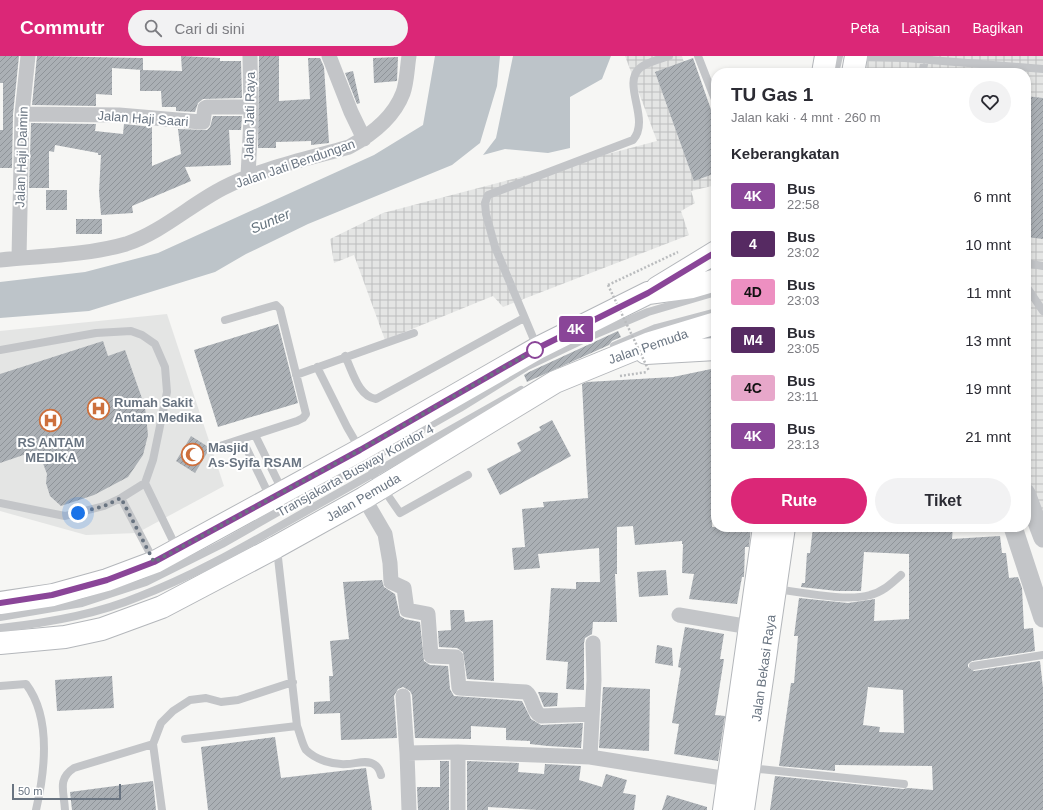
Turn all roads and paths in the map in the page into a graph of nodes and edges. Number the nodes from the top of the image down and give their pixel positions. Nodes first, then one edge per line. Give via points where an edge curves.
1 (28, 56) edge
2 (250, 56) edge
3 (329, 56) edge
4 (409, 56) edge
5 (668, 56) edge
6 (698, 56) edge
7 (826, 56) edge
8 (925, 60) junction
9 (849, 62) edge
10 (960, 64) junction
11 (824, 68) edge
12 (923, 68) edge
13 (959, 68) edge
14 (1026, 68) edge
15 (1031, 68) edge
16 (1043, 69) edge
17 (711, 89) edge
18 (251, 107) junction
19 (22, 114) junction
20 (364, 139) junction
21 (248, 176) junction
22 (711, 255) edge
23 (19, 258) junction
24 (0, 260) edge
25 (1031, 264) edge
26 (1043, 266) edge
27 (711, 281) edge
28 (608, 286) dead end
29 (648, 293) junction
30 (711, 293) edge
31 (1031, 293) edge
32 (1043, 311) edge
33 (711, 313) edge
34 (524, 318) junction
35 (225, 320) dead end
36 (711, 325) edge
37 (414, 333) dead end
38 (538, 348) junction
39 (711, 349) edge
40 (0, 350) edge
41 (613, 352) junction
42 (345, 356) junction
43 (317, 367) junction
44 (566, 368) dead end
45 (649, 371) dead end
46 (296, 375) junction
47 (546, 377) dead end
48 (526, 387) dead end
49 (255, 435) junction
50 (242, 439) junction
51 (217, 447) dead end
52 (364, 456) junction
53 (468, 475) dead end
54 (378, 480) junction
55 (145, 483) junction
56 (277, 496) junction
57 (121, 498) junction
58 (364, 498) junction
59 (0, 503) edge
60 (1031, 506) edge
61 (765, 532) edge
62 (781, 532) edge
63 (1016, 535) edge
64 (1042, 535) edge
65 (276, 547) junction
66 (178, 550) junction
67 (770, 552) junction
68 (154, 562) junction
69 (901, 575) dead end
70 (774, 589) junction
71 (0, 603) edge
72 (679, 615) dead end
73 (0, 617) edge
74 (1043, 618) edge
75 (750, 627) junction
76 (0, 628) edge
77 (0, 643) edge
78 (594, 644) dead end
79 (1043, 655) edge
80 (973, 666) dead end
81 (293, 682) junction
82 (0, 686) edge
83 (403, 696) dead end
84 (592, 714) junction
85 (298, 726) junction
86 (185, 739) dead end
87 (153, 744) junction
88 (458, 752) junction
89 (407, 753) junction
90 (590, 757) junction
91 (748, 768) junction
92 (381, 775) dead end
93 (728, 778) junction
94 (904, 784) dead end
95 (36, 810) edge
96 (65, 810) edge
97 (162, 810) edge
98 (409, 810) edge
99 (458, 810) edge
100 (724, 810) edge
101 (743, 810) edge

1 - 19 street, Jalan Haji Daimin
2 - 18 street, Jalan Jati Raya
3 - 20 street
4 - 20 street, Jalan Jati Bendungan via 404,92 394,111
5 - 34 lane via 641,66 636,71 633,87 640,124 638,134 633,140 488,195 485,203 486,214 495,247
6 - 17 lane
7 - 11 main road
8 - 9 lane
8 - 10 lane
8 - 12 lane
10 - 13 lane
10 - 14 lane
15 - 16 lane
18 - 19 street, Jalan Haji Saari via 207,107 203,122 119,115
18 - 21 street, Jalan Jati Raya
19 - 23 street, Jalan Haji Daimin
20 - 21 street, Jalan Jati Bendungan via 349,147
21 - 23 street, Jalan Jati Bendungan via 221,189 164,226 126,244 89,251
22 - 29 main road
23 - 24 street, Jalan Jati Bendungan
25 - 26 lane
27 - 29 main road via 692,287
28 - 45 path, bridge
29 - 38 main road
30 - 52 lane, Transjakarta Busway Koridor 4 via 648,312 589,337 526,367
31 - 32 lane
33 - 41 lane via 656,328
34 - 38 lane
34 - 42 lane via 376,399 368,398 363,392
35 - 46 lane via 276,305 280,309
36 - 41 main road, Jalan Pemuda
37 - 42 lane
38 - 52 main road
39 - 41 main road
40 - 55 lane via 96,333 131,331 155,344 165,367 167,392 153,460
41 - 54 main road, Jalan Pemuda
42 - 43 lane
43 - 46 lane
43 - 52 lane
44 - 47 lane
46 - 49 lane via 306,414 297,421
48 - 54 lane, Transjakarta Busway Koridor 4
49 - 50 lane
49 - 56 lane
50 - 51 lane
50 - 56 lane
52 - 54 lane
52 - 56 main road
52 - 73 lane, Transjakarta Busway Koridor 4 via 222,544 146,582 82,603
53 - 54 lane via 400,514
54 - 58 main road, Jalan Pemuda
54 - 76 lane, Transjakarta Busway Koridor 4 via 138,598 96,611
55 - 57 lane
55 - 66 lane
56 - 66 main road
57 - 59 lane via 104,506 65,516
57 - 68 lane
58 - 65 main road, Jalan Pemuda
58 - 84 street via 385,534 391,582 404,588 407,610 428,614 431,656 456,657 459,688 526,692 536,712 541,716
60 - 64 street
61 - 67 main road, Jalan Bekasi Raya
62 - 67 main road, Jalan Bekasi Raya
63 - 64 street
63 - 74 street
65 - 77 main road, Jalan Pemuda via 162,607 102,629 65,637
65 - 81 lane
66 - 68 main road
67 - 70 main road, Jalan Bekasi Raya
67 - 75 main road, Jalan Bekasi Raya
68 - 71 main road via 107,580 52,595
69 - 70 lane via 882,590 856,598
70 - 91 main road, Jalan Bekasi Raya
72 - 75 street
75 - 93 main road, Jalan Bekasi Raya
78 - 84 street
79 - 80 lane
81 - 85 lane
81 - 87 lane via 238,700 190,700 173,710 161,723
82 - 95 lane via 26,684 34,694 41,716 44,765
83 - 89 street
84 - 90 street
85 - 86 lane
85 - 92 lane via 306,749 319,759 335,764 376,765
87 - 96 lane via 74,768 66,773 62,779
87 - 97 lane
88 - 89 street
88 - 90 street
88 - 99 street
89 - 98 street
90 - 93 street
91 - 94 lane
91 - 101 main road, Jalan Bekasi Raya
93 - 100 main road, Jalan Bekasi Raya

